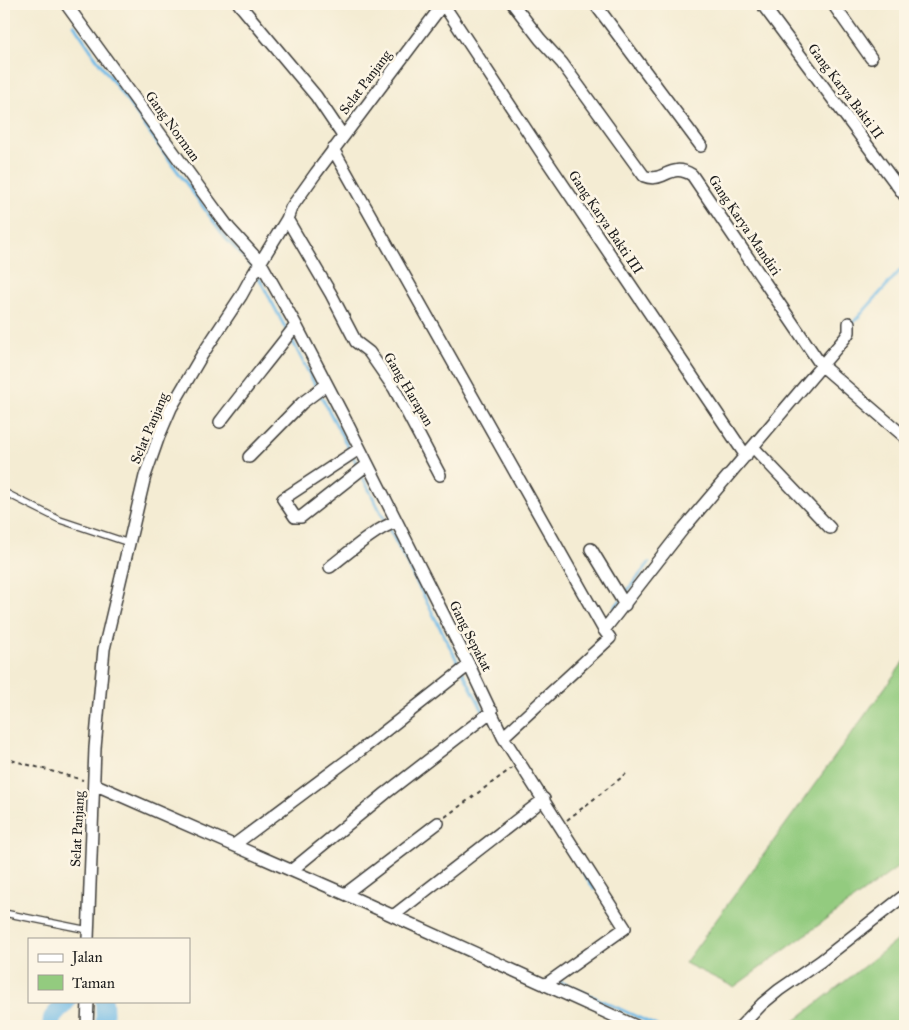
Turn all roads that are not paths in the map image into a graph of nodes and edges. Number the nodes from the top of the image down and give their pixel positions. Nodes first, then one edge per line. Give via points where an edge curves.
1 (66, 4) edge
2 (239, 4) edge
3 (443, 4) edge
4 (513, 4) edge
5 (595, 4) edge
6 (762, 4) edge
7 (834, 4) edge
8 (872, 58) dead end
9 (343, 136) junction
10 (701, 146) dead end
11 (333, 149) junction
12 (905, 196) edge
13 (287, 219) junction
14 (260, 264) junction
15 (849, 323) dead end
16 (291, 331) junction
17 (821, 365) junction
18 (321, 388) junction
19 (220, 422) dead end
20 (905, 436) edge
21 (746, 451) junction
22 (353, 453) junction
23 (249, 457) dead end
24 (362, 469) junction
25 (440, 475) dead end
26 (4, 492) edge
27 (390, 525) junction
28 (830, 528) dead end
29 (129, 543) junction
30 (591, 549) dead end
31 (330, 566) dead end
32 (622, 600) junction
33 (604, 630) junction
34 (467, 666) junction
35 (488, 713) junction
36 (504, 737) junction
37 (94, 784) junction
38 (540, 802) junction
39 (438, 823) road end
40 (234, 845) junction
41 (292, 870) junction
42 (346, 894) junction
43 (905, 895) edge
44 (4, 912) edge
45 (393, 916) junction
46 (88, 934) edge
47 (545, 985) junction
48 (88, 1004) edge
49 (87, 1026) edge
50 (636, 1026) edge
51 (741, 1026) edge

1 - 14 street, Gang Norman via 229,228
2 - 9 street via 316,96
3 - 9 street, Selat Panjang
3 - 21 street, Gang Karya Bakti III
4 - 17 street, Gang Karya Mandiri via 562,63 644,176 656,178 681,170 697,180
5 - 10 street
6 - 12 street, Gang Karya Bakti II
7 - 8 street
9 - 11 street, Selat Panjang
11 - 13 street, Selat Panjang
11 - 33 street
13 - 14 street, Selat Panjang
13 - 25 street, Gang Harapan via 356,342 369,352 394,388
14 - 16 street, Gang Sepakat
14 - 29 street, Selat Panjang via 170,408 145,476
15 - 17 street via 848,335
16 - 18 street, Gang Sepakat
16 - 19 street
17 - 20 street, Gang Karya Mandiri
17 - 21 street
18 - 22 street, Gang Sepakat
18 - 23 street via 274,429
21 - 28 street, Gang Karya Bakti III
21 - 32 street
22 - 24 street, Gang Sepakat
22 - 24 street via 283,499 295,517 301,517
24 - 27 street, Gang Sepakat
26 - 29 lane via 60,520
27 - 31 street
27 - 34 street, Gang Sepakat
29 - 37 street, Selat Panjang via 104,649
30 - 32 street
32 - 33 street
33 - 36 street via 610,638
34 - 35 street, Gang Sepakat
34 - 40 street
35 - 36 street, Gang Sepakat
35 - 41 street
36 - 38 street, Gang Sepakat
37 - 40 street
37 - 46 street, Selat Panjang
38 - 45 street
38 - 47 street, Gang Sepakat via 560,826 625,928
39 - 42 street
40 - 41 street
41 - 42 street
42 - 45 street
43 - 51 street via 779,990
44 - 46 lane
45 - 47 street
47 - 50 street
48 - 49 street

